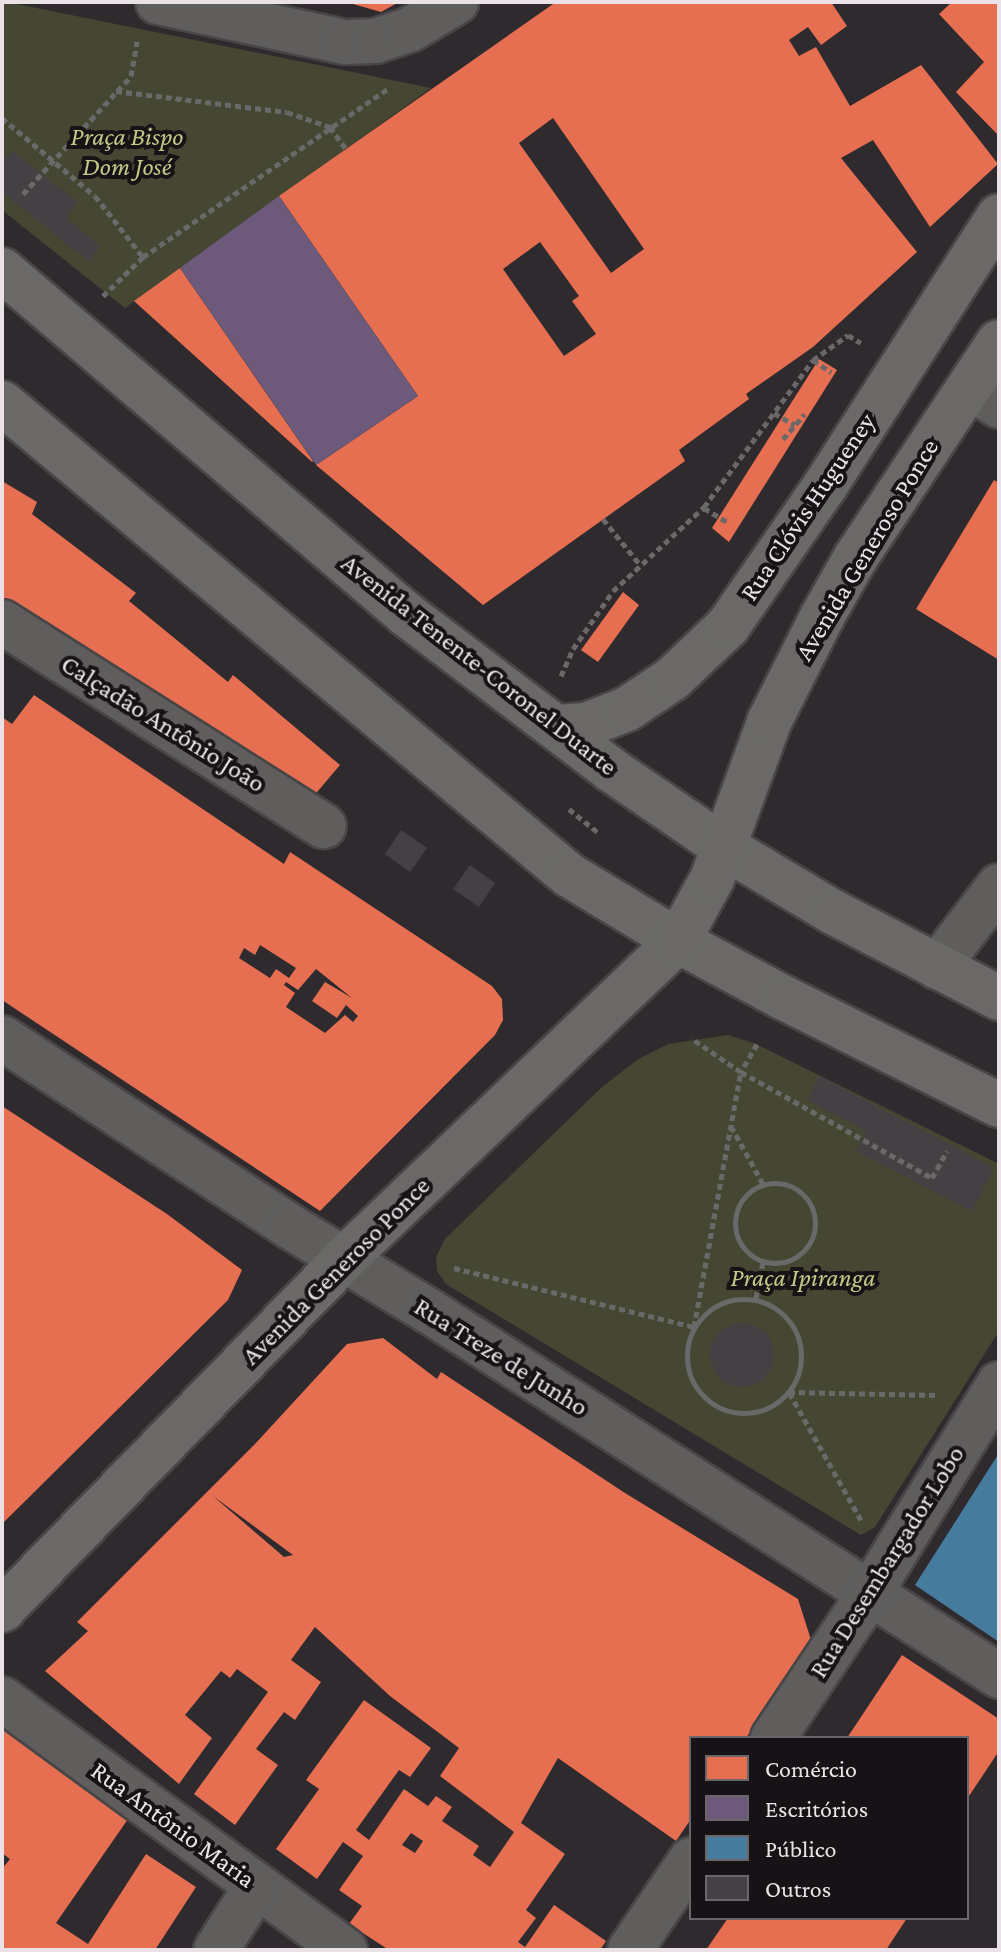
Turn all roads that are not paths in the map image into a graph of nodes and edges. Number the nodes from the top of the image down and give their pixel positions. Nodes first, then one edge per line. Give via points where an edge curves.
1 (456, 2) edge
2 (149, 17) edge
3 (999, 216) edge
4 (2, 270) edge
5 (999, 342) edge
6 (984, 396) edge
7 (2, 403) edge
8 (2, 622) edge
9 (556, 727) junction
10 (324, 826) dead end
11 (724, 847) junction
12 (999, 886) edge
13 (678, 941) junction
14 (937, 967) junction
15 (999, 998) edge
16 (2, 1038) edge
17 (999, 1105) edge
18 (343, 1260) junction
19 (999, 1384) edge
20 (870, 1593) junction
21 (2, 1610) edge
22 (999, 1676) edge
23 (2, 1699) edge
24 (774, 1736) edge
25 (689, 1863) edge
26 (257, 1886) junction
27 (216, 1950) edge
28 (345, 1950) edge
29 (630, 1950) edge

1 - 2 street via 409,30 375,41 345,42
3 - 9 main road, Rua Clóvis Hugueney via 728,626 672,679 627,709 586,725
4 - 9 main road, Avenida Tenente-Coronel Duarte via 406,614
5 - 6 main road, Avenida Generoso Ponce
6 - 11 main road, Avenida Generoso Ponce via 856,557 793,672
7 - 13 main road via 569,875
8 - 10 street, Calçadão Antônio João
9 - 11 main road, Avenida Tenente-Coronel Duarte
11 - 13 main road, Avenida Generoso Ponce
11 - 14 main road, Avenida Tenente-Coronel Duarte
12 - 14 street
13 - 17 main road
13 - 18 main road, Avenida Generoso Ponce
14 - 15 main road, Avenida Tenente-Coronel Duarte
16 - 18 street, Rua Treze de Junho
18 - 20 street, Rua Treze de Junho
18 - 21 main road, Avenida Generoso Ponce
19 - 20 street, Rua Desembargador Lobo
20 - 22 street, Rua Treze de Junho
20 - 24 street, Rua Desembargador Lobo
23 - 26 street, Rua Antônio Maria
25 - 29 street
26 - 27 street
26 - 28 street, Rua Antônio Maria

